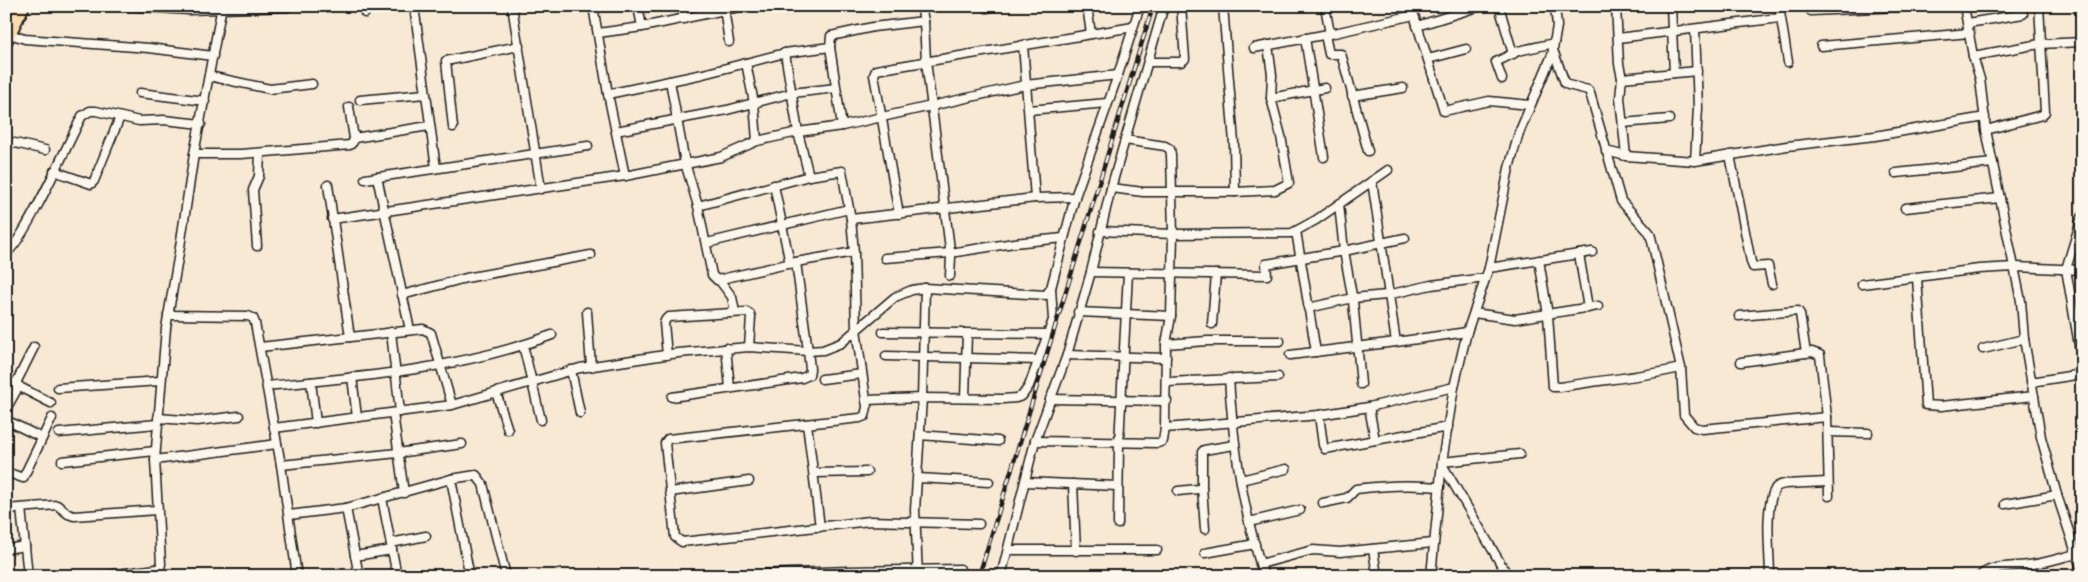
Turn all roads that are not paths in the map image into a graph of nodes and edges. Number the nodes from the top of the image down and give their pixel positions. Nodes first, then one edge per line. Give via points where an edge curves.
1 (9, 6) edge
2 (22, 6) edge
3 (126, 6) edge
4 (414, 6) edge
5 (512, 6) edge
6 (593, 6) edge
7 (638, 6) edge
8 (682, 6) edge
9 (744, 6) edge
10 (921, 6) edge
11 (987, 6) edge
12 (995, 6) edge
13 (1087, 6) edge
14 (1140, 6) edge
15 (1164, 6) edge
16 (1181, 6) edge
17 (1223, 6) edge
18 (1325, 6) edge
19 (1481, 6) edge
20 (1499, 6) edge
21 (1555, 6) edge
22 (1616, 6) edge
23 (1671, 6) edge
24 (1779, 6) edge
25 (1919, 6) edge
26 (1964, 6) edge
27 (2039, 6) edge
28 (262, 7) edge
29 (288, 7) edge
30 (222, 8) edge
31 (724, 9) edge
32 (1811, 11) dead end
33 (6, 12) edge
34 (2023, 14) dead end
35 (1780, 18) junction
36 (684, 19) junction
37 (924, 21) junction
38 (1968, 23) junction
39 (1417, 26) junction
40 (642, 27) junction
41 (1133, 27) junction
42 (1695, 29) junction
43 (1672, 32) junction
44 (598, 33) junction
45 (1970, 33) junction
46 (1091, 34) junction
47 (1328, 34) junction
48 (7, 35) edge
49 (1305, 38) junction
50 (1618, 38) junction
51 (729, 42) dead end
52 (2082, 42) edge
53 (2040, 44) junction
54 (1023, 45) junction
55 (1553, 45) junction
56 (519, 46) junction
57 (1268, 46) junction
58 (1821, 46) dead end
59 (830, 47) junction
60 (1254, 48) dead end
61 (1466, 49) dead end
62 (785, 53) junction
63 (1513, 54) junction
64 (213, 56) junction
65 (1973, 56) junction
66 (1428, 59) junction
67 (926, 61) junction
68 (1149, 62) junction
69 (1788, 62) dead end
70 (746, 63) junction
71 (1697, 71) junction
72 (1674, 73) junction
73 (1118, 75) junction
74 (209, 76) junction
75 (1622, 78) junction
76 (1502, 79) dead end
77 (670, 81) junction
78 (312, 84) dead end
79 (1025, 86) junction
80 (836, 88) junction
81 (1325, 88) dead end
82 (1403, 88) dead end
83 (1313, 90) junction
84 (140, 93) dead end
85 (792, 93) junction
86 (425, 94) junction
87 (608, 94) junction
88 (1352, 96) junction
89 (1271, 98) junction
90 (360, 100) dead end
91 (205, 101) junction
92 (754, 103) junction
93 (1107, 103) junction
94 (932, 105) junction
95 (1530, 105) junction
96 (349, 107) dead end
97 (1029, 110) junction
98 (120, 117) junction
99 (1985, 117) junction
100 (676, 118) junction
101 (882, 118) junction
102 (1669, 119) dead end
103 (1623, 123) junction
104 (201, 124) junction
105 (429, 126) junction
106 (842, 126) junction
107 (453, 127) dead end
108 (1986, 130) junction
109 (616, 131) junction
110 (798, 132) junction
111 (354, 138) junction
112 (1125, 140) junction
113 (6, 141) edge
114 (757, 141) junction
115 (588, 146) dead end
116 (45, 150) dead end
117 (1368, 151) dead end
118 (1606, 151) junction
119 (260, 153) junction
120 (194, 154) junction
121 (537, 155) junction
122 (1730, 155) junction
123 (1626, 156) junction
124 (1324, 157) dead end
125 (1695, 161) junction
126 (685, 163) junction
127 (1993, 163) junction
128 (436, 168) junction
129 (1388, 170) dead end
130 (54, 171) junction
131 (1896, 173) dead end
132 (625, 176) junction
133 (809, 176) junction
134 (377, 177) junction
135 (365, 179) dead end
136 (1372, 180) junction
137 (328, 185) dead end
138 (774, 185) junction
139 (1111, 188) junction
140 (542, 189) junction
141 (1173, 192) junction
142 (1235, 192) junction
143 (1075, 196) junction
144 (1035, 198) junction
145 (2000, 198) junction
146 (1338, 204) junction
147 (698, 206) junction
148 (1905, 208) dead end
149 (849, 209) junction
150 (945, 209) junction
151 (384, 211) junction
152 (899, 214) junction
153 (2082, 217) edge
154 (332, 218) junction
155 (851, 219) junction
156 (782, 225) junction
157 (1296, 231) junction
158 (1100, 232) junction
159 (1173, 234) junction
160 (1063, 238) junction
161 (1404, 238) dead end
162 (707, 243) junction
163 (1381, 244) junction
164 (257, 246) dead end
165 (1344, 251) junction
166 (854, 252) junction
167 (1592, 252) dead end
168 (6, 253) edge
169 (950, 253) junction
170 (1579, 254) junction
171 (591, 255) dead end
172 (885, 258) dead end
173 (1300, 258) junction
174 (1539, 260) junction
175 (793, 263) junction
176 (2015, 267) junction
177 (1489, 268) junction
178 (2066, 270) junction
179 (2082, 270) edge
180 (1090, 272) junction
181 (1128, 273) junction
182 (1172, 274) junction
183 (1216, 274) junction
184 (950, 276) dead end
185 (1485, 278) junction
186 (1917, 278) junction
187 (720, 281) junction
188 (1772, 284) dead end
189 (1862, 284) dead end
190 (924, 288) junction
191 (1051, 288) junction
192 (402, 295) junction
193 (1387, 295) junction
194 (1353, 298) junction
195 (1598, 306) dead end
196 (1308, 308) junction
197 (1588, 308) junction
198 (587, 312) dead end
199 (735, 312) junction
200 (1078, 312) junction
201 (1474, 313) junction
202 (1126, 314) junction
203 (1548, 315) junction
204 (168, 316) junction
205 (1170, 316) junction
206 (1739, 316) dead end
207 (1212, 324) dead end
208 (2078, 324) edge
209 (410, 330) junction
210 (856, 330) junction
211 (391, 332) junction
212 (884, 332) dead end
213 (1467, 332) junction
214 (923, 333) junction
215 (967, 334) junction
216 (1049, 334) junction
217 (552, 335) dead end
218 (350, 336) junction
219 (2024, 339) junction
220 (1280, 341) dead end
221 (1396, 342) junction
222 (1166, 344) junction
223 (1358, 345) junction
224 (523, 346) junction
225 (34, 347) dead end
226 (260, 347) junction
227 (749, 347) junction
228 (726, 348) junction
229 (1982, 349) dead end
230 (808, 351) junction
231 (1316, 352) junction
232 (1806, 353) junction
233 (667, 354) junction
234 (1067, 355) junction
235 (886, 356) dead end
236 (1290, 356) dead end
237 (923, 357) junction
238 (1124, 357) junction
239 (966, 358) junction
240 (1166, 358) junction
241 (1039, 360) junction
242 (1741, 362) dead end
243 (2082, 363) edge
244 (441, 366) junction
245 (592, 366) junction
246 (1681, 368) junction
247 (571, 370) junction
248 (395, 372) junction
249 (862, 374) junction
250 (2082, 374) edge
251 (352, 377) junction
252 (1278, 377) dead end
253 (1229, 378) junction
254 (822, 379) dead end
255 (6, 380) edge
256 (160, 381) junction
257 (311, 382) junction
258 (531, 382) junction
259 (1167, 382) junction
260 (2031, 382) junction
261 (1361, 384) dead end
262 (17, 386) junction
263 (267, 386) junction
264 (58, 388) dead end
265 (730, 388) junction
266 (1454, 388) junction
267 (496, 392) junction
268 (2034, 396) junction
269 (672, 397) dead end
270 (922, 398) junction
271 (965, 398) junction
272 (1050, 399) junction
273 (866, 400) junction
274 (1121, 400) junction
275 (1167, 402) junction
276 (51, 403) dead end
277 (452, 405) junction
278 (1369, 406) junction
279 (6, 409) edge
280 (396, 413) junction
281 (580, 413) dead end
282 (1319, 415) junction
283 (239, 416) dead end
284 (357, 417) junction
285 (1828, 417) junction
286 (52, 418) dead end
287 (6, 420) edge
288 (541, 420) dead end
289 (157, 421) junction
290 (1232, 421) junction
291 (316, 423) junction
292 (807, 424) junction
293 (1448, 427) junction
294 (274, 428) junction
295 (1165, 428) junction
296 (508, 430) dead end
297 (1828, 432) junction
298 (59, 433) dead end
299 (1868, 433) dead end
300 (920, 435) junction
301 (42, 438) junction
302 (1375, 440) junction
303 (998, 441) dead end
304 (1035, 441) junction
305 (1119, 443) junction
306 (277, 444) junction
307 (462, 444) dead end
308 (1234, 444) junction
309 (155, 451) junction
310 (398, 453) junction
311 (1520, 454) dead end
312 (155, 460) junction
313 (62, 461) dead end
314 (1443, 464) junction
315 (281, 465) junction
316 (1286, 469) dead end
317 (6, 472) edge
318 (867, 472) dead end
319 (814, 473) junction
320 (918, 478) junction
321 (451, 479) junction
322 (1241, 480) junction
323 (749, 481) dead end
324 (989, 482) dead end
325 (1025, 482) junction
326 (1828, 482) junction
327 (1073, 484) junction
328 (1117, 486) junction
329 (1202, 487) junction
330 (1440, 487) junction
331 (1178, 491) dead end
332 (670, 492) junction
333 (404, 493) junction
334 (2057, 495) junction
335 (1828, 496) dead end
336 (382, 498) junction
337 (1323, 503) dead end
338 (2005, 504) dead end
339 (21, 508) junction
340 (346, 508) junction
341 (6, 510) edge
342 (157, 510) junction
343 (1300, 510) dead end
344 (289, 515) junction
345 (915, 522) junction
346 (1249, 522) junction
347 (979, 524) dead end
348 (1118, 524) dead end
349 (820, 527) junction
350 (1205, 529) dead end
351 (426, 536) dead end
352 (1433, 543) junction
353 (1255, 544) junction
354 (24, 546) junction
355 (391, 546) junction
356 (6, 549) edge
357 (1373, 549) junction
358 (1008, 550) junction
359 (1076, 550) junction
360 (1157, 550) dead end
361 (1205, 552) dead end
362 (2076, 554) junction
363 (355, 556) junction
364 (1260, 564) junction
365 (960, 569) dead end
366 (2082, 571) edge
367 (469, 572) dead end
368 (138, 573) edge
369 (918, 573) edge
370 (764, 574) dead end
371 (28, 576) edge
372 (101, 576) edge
373 (297, 576) edge
374 (359, 576) edge
375 (397, 576) edge
376 (506, 576) edge
377 (1000, 576) edge
378 (1264, 576) edge
379 (1377, 576) edge
380 (1431, 576) edge
381 (1508, 576) edge
382 (1770, 576) edge
383 (1980, 576) edge

1 - 33 main road
2 - 48 main road
3 - 30 street
4 - 86 street
5 - 56 street
6 - 44 street
7 - 40 street
8 - 36 street
9 - 31 street
10 - 37 street
11 - 12 street
13 - 46 street
14 - 41 street
15 - 68 street
16 - 68 street via 1185,59 1181,62
17 - 142 street
18 - 47 street
19 - 39 street
20 - 63 street
21 - 55 street via 1557,26
22 - 50 street
23 - 43 street
24 - 35 street
25 - 32 street
26 - 38 street
27 - 53 street
28 - 29 street
28 - 30 street
30 - 64 street
31 - 36 street
31 - 51 street
34 - 38 street
35 - 42 street
35 - 69 street
36 - 40 street
37 - 59 street via 830,36
37 - 67 street
38 - 45 street
39 - 47 street via 1414,14
39 - 66 street
40 - 44 street
41 - 46 street
41 - 73 street
42 - 43 street
42 - 71 street
43 - 50 street
43 - 72 street
44 - 87 street
45 - 58 street
45 - 65 street
46 - 54 street
47 - 49 street
47 - 88 street via 1330,54 1341,54
48 - 64 street
49 - 57 street
49 - 83 street
50 - 75 street
52 - 53 street
53 - 65 street
53 - 108 street via 2044,114
54 - 67 street
54 - 79 street
55 - 63 street
55 - 95 street
55 - 118 street via 1565,82 1590,93
56 - 107 street via 446,61
56 - 121 street
57 - 60 street
57 - 89 street
59 - 62 street
59 - 80 street
61 - 66 street
62 - 70 street
62 - 85 street
63 - 76 street via 1496,62
64 - 74 street
65 - 99 street
66 - 95 street via 1444,111 1489,101
67 - 94 street
67 - 101 street via 874,71
68 - 112 street
70 - 77 street
70 - 92 street
71 - 72 street
71 - 125 street
72 - 75 street
73 - 79 street
73 - 93 street
74 - 78 street via 264,88
74 - 91 street
75 - 103 street
77 - 87 street
77 - 100 street
79 - 94 street
79 - 97 street
80 - 85 street
80 - 106 street
81 - 83 street
82 - 88 street
83 - 89 street
83 - 124 street
84 - 91 street
85 - 92 street
85 - 110 street
86 - 90 street
86 - 105 street
87 - 109 street
88 - 117 street
89 - 142 street via 1289,183 1275,190
91 - 104 street
92 - 100 street
92 - 114 street
93 - 97 street
93 - 143 street
94 - 101 street
94 - 150 street
95 - 177 street via 1509,168
96 - 111 street
97 - 144 street
98 - 104 street via 139,122 164,120
98 - 130 street via 96,111 85,113
98 - 130 street via 91,184
99 - 108 street
99 - 122 street via 1875,136
100 - 109 street
100 - 126 street
101 - 106 street
101 - 152 street
102 - 103 street
103 - 123 street
104 - 120 street
105 - 111 street
105 - 128 street
106 - 110 street
108 - 127 street
109 - 132 street
110 - 114 street
110 - 133 street
111 - 119 street via 350,145
112 - 139 street
112 - 141 street via 1170,149
113 - 116 street
114 - 126 street via 721,157
115 - 121 street
118 - 123 street
118 - 246 street via 1621,201 1652,237
119 - 120 street
119 - 164 street via 259,176 253,190
120 - 204 street
121 - 128 street
121 - 140 street
122 - 125 street
122 - 188 street via 1751,262 1753,267 1768,266
123 - 125 street
126 - 132 street
126 - 147 street
127 - 131 street
127 - 145 street
128 - 134 street
129 - 136 street
130 - 168 street via 30,220
132 - 140 street
133 - 138 street
133 - 149 street via 842,171
134 - 135 street
134 - 151 street
136 - 146 street
136 - 163 street
137 - 154 street
138 - 147 street
138 - 156 street
139 - 141 street
139 - 158 street
140 - 151 street
141 - 142 street
141 - 159 street
143 - 144 street
143 - 160 street
144 - 150 street
145 - 148 street
145 - 176 street
146 - 157 street
146 - 165 street
147 - 162 street
149 - 155 street
149 - 156 street
150 - 152 street
150 - 169 street
151 - 154 street
151 - 192 street
152 - 155 street
153 - 178 street
154 - 218 street
155 - 166 street
156 - 162 street
156 - 175 street
157 - 159 street
157 - 173 street
158 - 159 street
158 - 180 street
159 - 182 street
160 - 169 street
160 - 191 street
161 - 163 street
162 - 187 street via 712,275
163 - 165 street
163 - 193 street
165 - 173 street
165 - 194 street
166 - 175 street
166 - 210 street
167 - 170 street
169 - 172 street
169 - 184 street
170 - 174 street
170 - 197 street
171 - 192 street via 466,278
173 - 183 street via 1266,264 1268,275
173 - 196 street
174 - 177 street
174 - 203 street
175 - 187 street
175 - 230 street
176 - 178 street
176 - 186 street
176 - 219 street via 2022,301
177 - 185 street
178 - 179 street
178 - 208 street
180 - 181 street
180 - 200 street
181 - 182 street
181 - 202 street
182 - 183 street
182 - 205 street
183 - 207 street
185 - 193 street
185 - 201 street
186 - 189 street
186 - 268 street via 1926,405
187 - 199 street via 732,297
190 - 191 street via 1046,295
190 - 210 street via 895,297
190 - 214 street
191 - 216 street via 1054,320
192 - 209 street
193 - 194 street
193 - 221 street
194 - 196 street
194 - 223 street
195 - 197 street
196 - 231 street
197 - 203 street
198 - 245 street
199 - 227 street via 750,314
199 - 233 street via 666,319
200 - 202 street
200 - 234 street
201 - 203 street via 1505,319
201 - 213 street
202 - 205 street
202 - 238 street
203 - 246 street via 1554,388
204 - 226 street via 248,316 255,323
204 - 256 street
205 - 222 street
206 - 232 street via 1798,311
208 - 243 street
209 - 211 street
209 - 244 street via 423,329 431,333
210 - 230 street via 841,343
210 - 249 street
211 - 218 street
211 - 248 street
212 - 214 street
213 - 221 street
213 - 266 street
214 - 215 street
214 - 237 street
215 - 216 street
215 - 239 street
216 - 241 street
217 - 224 street
218 - 226 street
219 - 229 street
219 - 260 street
220 - 222 street
221 - 223 street
222 - 240 street
223 - 231 street
223 - 261 street
224 - 244 street
224 - 258 street
225 - 262 street
226 - 263 street
227 - 228 street
227 - 230 street
228 - 233 street
228 - 265 street
230 - 265 street via 810,369 802,378
231 - 236 street
232 - 242 street
232 - 285 street via 1817,352 1822,358
233 - 245 street
234 - 238 street
234 - 272 street
235 - 237 street
237 - 239 street
237 - 270 street
238 - 240 street
238 - 274 street
239 - 241 street
239 - 271 street
240 - 259 street
241 - 271 street via 1022,396 1010,399
244 - 248 street
244 - 277 street
245 - 247 street
246 - 285 street via 1684,415 1694,427 1702,430
247 - 258 street
247 - 281 street
248 - 251 street
248 - 280 street
249 - 254 street
249 - 273 street
250 - 260 street
251 - 257 street
251 - 284 street
252 - 253 street
253 - 259 street
253 - 290 street
255 - 262 street
256 - 264 street
256 - 289 street
257 - 263 street
257 - 291 street
258 - 267 street
258 - 288 street
259 - 275 street
260 - 268 street
262 - 276 street
262 - 279 street
263 - 294 street
265 - 269 street
266 - 278 street
266 - 293 street
267 - 277 street
267 - 296 street
268 - 334 street
270 - 271 street
270 - 273 street
270 - 300 street
272 - 274 street
272 - 304 street
273 - 292 street via 866,412 860,418
274 - 275 street
274 - 305 street
275 - 295 street
277 - 280 street
278 - 282 street
278 - 302 street
280 - 284 street
280 - 310 street
282 - 290 street
282 - 302 street via 1325,449
283 - 289 street
284 - 291 street
285 - 297 street
286 - 301 street
287 - 301 street
289 - 298 street
289 - 309 street
290 - 295 street
290 - 308 street
291 - 294 street
292 - 319 street
292 - 332 street via 668,439 665,443
293 - 302 street
293 - 314 street
294 - 306 street
295 - 305 street via 1161,443
297 - 299 street
297 - 326 street
300 - 303 street
300 - 320 street
301 - 317 street via 24,478
304 - 305 street
304 - 325 street
305 - 328 street
306 - 312 street
306 - 315 street
307 - 310 street
308 - 322 street
308 - 329 street via 1202,452
309 - 312 street
309 - 313 street
310 - 315 street
310 - 333 street
311 - 314 street
312 - 342 street
314 - 330 street
314 - 381 street
315 - 344 street
316 - 322 street
318 - 319 street
319 - 349 street
320 - 324 street
320 - 345 street
321 - 333 street
321 - 367 street
321 - 376 street via 470,474 480,478
322 - 346 street
323 - 332 street
325 - 327 street
325 - 358 street
326 - 335 street
326 - 382 street via 1785,484 1774,491 1769,520
327 - 328 street
327 - 359 street
328 - 348 street
329 - 331 street
329 - 350 street
330 - 337 street via 1385,485 1356,489 1347,498
330 - 352 street
332 - 349 street via 675,537 682,542
333 - 336 street
334 - 338 street
334 - 362 street
336 - 340 street
336 - 355 street
339 - 341 street
339 - 342 street via 57,505 74,516
339 - 354 street
340 - 344 street
340 - 363 street
342 - 368 street via 160,568
343 - 346 street
344 - 373 street
345 - 347 street
345 - 349 street via 877,521
345 - 369 street
346 - 353 street
351 - 355 street
352 - 357 street
352 - 380 street
353 - 361 street
353 - 364 street
354 - 356 street
354 - 371 street
355 - 363 street
355 - 375 street
357 - 364 street via 1313,550
357 - 379 street
358 - 359 street
358 - 377 street
359 - 360 street
362 - 366 street
362 - 383 street via 2030,565 1992,569
363 - 374 street
364 - 378 street
365 - 369 street
368 - 372 street
369 - 370 street

